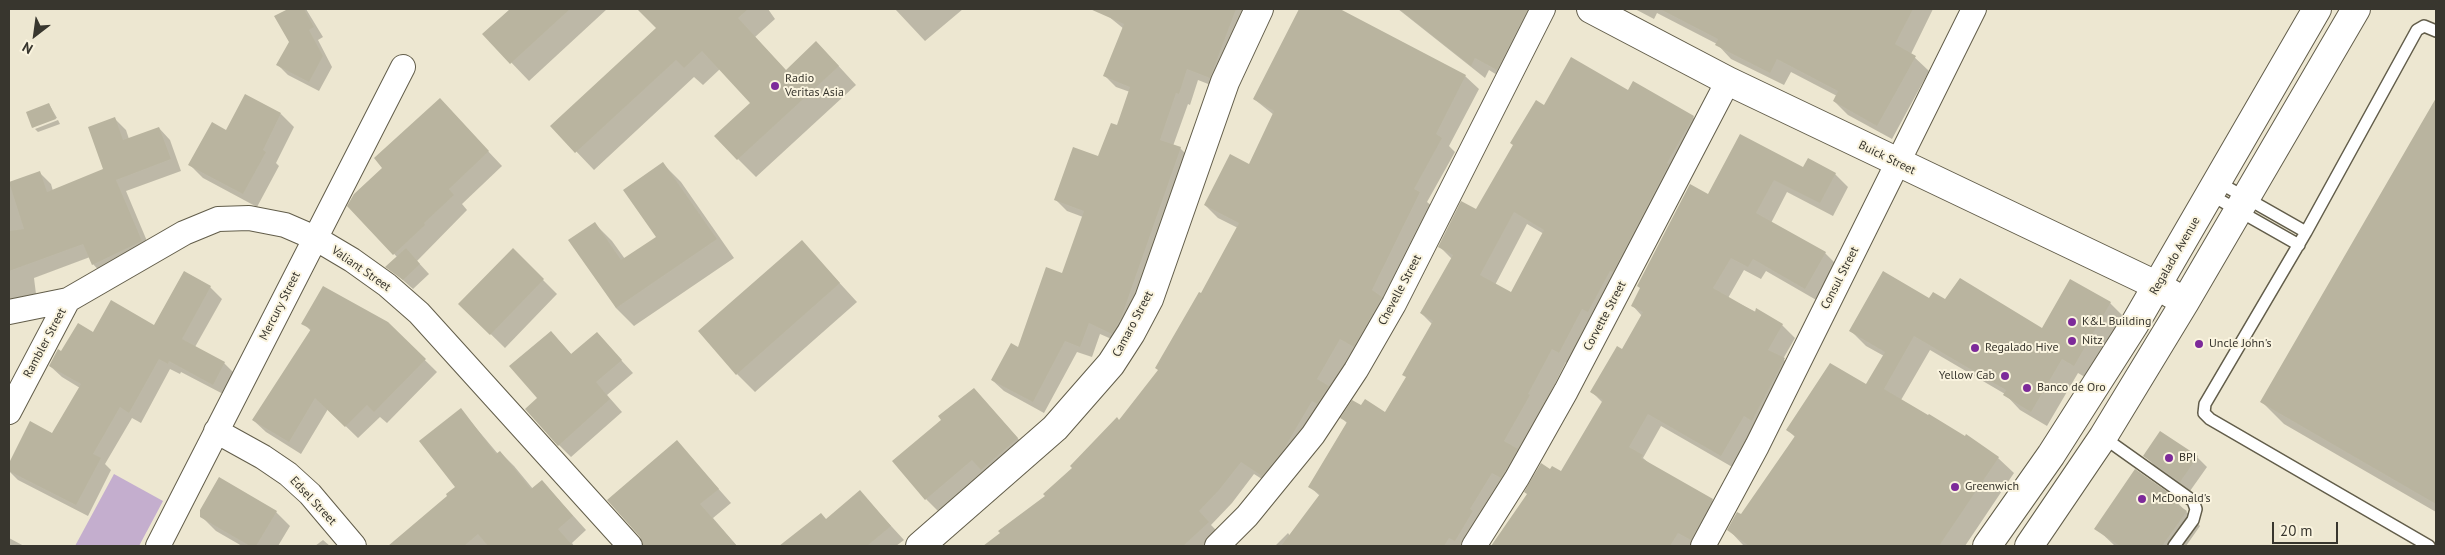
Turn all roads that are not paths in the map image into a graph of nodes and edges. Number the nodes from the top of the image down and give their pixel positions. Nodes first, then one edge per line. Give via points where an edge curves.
1 (1259, 9) edge
2 (1543, 9) edge
3 (1591, 9) edge
4 (1974, 9) edge
5 (2317, 9) edge
6 (2356, 9) edge
7 (2436, 31) edge
8 (403, 67) dead end
9 (1728, 81) junction
10 (1897, 163) junction
11 (2214, 189) junction
12 (2243, 205) junction
13 (2306, 232) junction
14 (315, 238) junction
15 (2299, 245) junction
16 (2158, 286) junction
17 (68, 300) junction
18 (2185, 302) junction
19 (9, 312) edge
20 (9, 412) edge
21 (216, 431) junction
22 (2103, 437) junction
23 (1995, 537) edge
24 (158, 546) edge
25 (354, 546) edge
26 (630, 546) edge
27 (920, 546) edge
28 (1217, 546) edge
29 (1474, 546) edge
30 (1703, 546) edge
31 (2029, 546) edge
32 (2174, 546) edge
33 (2429, 546) edge

1 - 27 street, Camaro Street via 1226,82 1149,299 1131,333 1111,364 1054,428
2 - 28 street, Chevelle Street via 1394,304 1356,370 1313,435 1248,516
3 - 9 street, Buick Street
4 - 10 street, Consul Street
5 - 11 street, Regalado Avenue
6 - 12 street
7 - 13 lane via 2424,26 2417,30
8 - 14 street, Mercury Street
9 - 10 street, Buick Street
9 - 29 street, Corvette Street via 1566,392
10 - 16 street, Buick Street
10 - 30 street, Consul Street via 1757,446
11 - 12 lane
11 - 16 street, Regalado Avenue
12 - 13 lane
12 - 15 lane
12 - 18 street
13 - 15 lane
14 - 17 street, Valiant Street via 285,225 249,218 218,219 176,238
14 - 21 street, Mercury Street
14 - 26 street, Valiant Street via 387,285 419,313
15 - 33 lane via 2205,404 2204,413
16 - 18 street, Buick Street
16 - 23 street, Regalado Avenue
17 - 19 street, Valiant Street
17 - 20 street, Rambler Street
18 - 22 street
21 - 24 street, Mercury Street
21 - 25 street, Edsel Street via 288,474 310,494
22 - 31 street
22 - 32 lane via 2193,501 2196,510 2193,520
23 - 31 street

